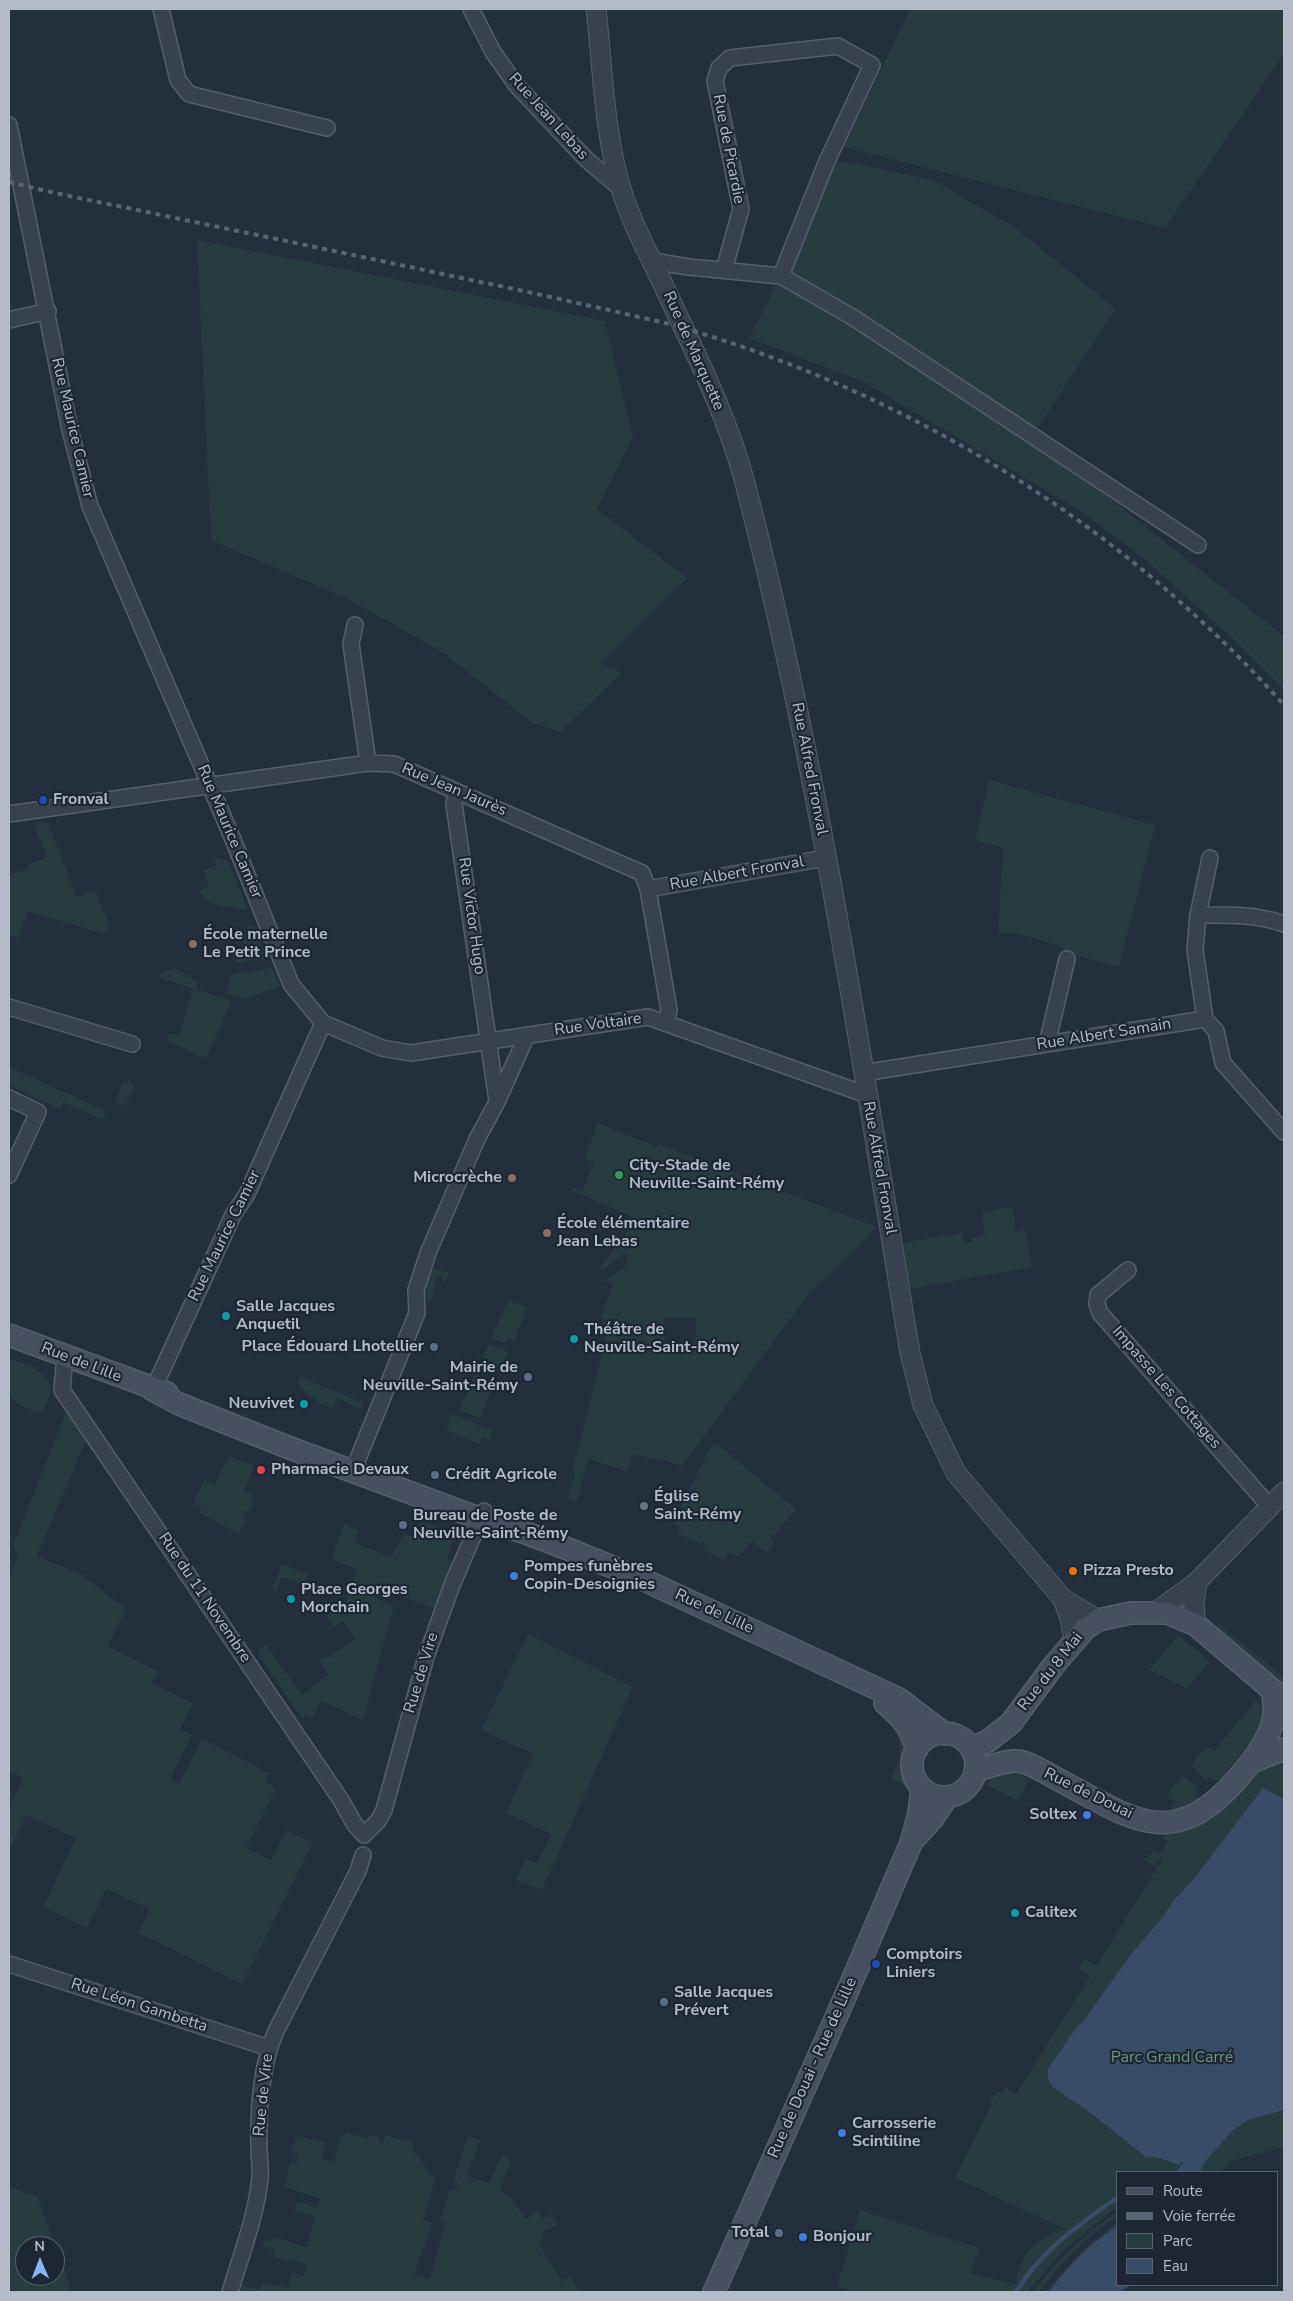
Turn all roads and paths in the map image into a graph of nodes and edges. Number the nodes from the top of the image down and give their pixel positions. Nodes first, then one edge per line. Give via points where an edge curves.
1 (161, 9) edge
2 (471, 9) edge
3 (596, 9) edge
4 (9, 125) edge
5 (327, 128) dead end
6 (621, 189) junction
7 (652, 261) junction
8 (724, 270) junction
9 (781, 276) junction
10 (48, 311) junction
11 (9, 320) edge
12 (1198, 545) dead end
13 (355, 625) dead end
14 (794, 694) joint
15 (368, 763) junction
16 (209, 786) junction
17 (456, 791) junction
18 (9, 814) edge
19 (826, 858) junction
20 (1210, 858) dead end
21 (648, 889) junction
22 (1198, 915) junction
23 (1284, 924) edge
24 (1067, 959) dead end
25 (9, 1007) edge
26 (1204, 1019) junction
27 (323, 1023) junction
28 (666, 1023) junction
29 (527, 1035) junction
30 (489, 1041) junction
31 (132, 1044) dead end
32 (1047, 1044) junction
33 (863, 1073) junction
34 (867, 1095) junction
35 (9, 1098) edge
36 (497, 1102) junction
37 (1284, 1132) edge
38 (9, 1175) edge
39 (1128, 1270) dead end
40 (9, 1335) edge
41 (65, 1356) junction
42 (153, 1390) junction
43 (355, 1464) junction
44 (1284, 1492) edge
45 (1270, 1507) junction
46 (482, 1515) junction
47 (1197, 1582) junction
48 (1063, 1599) junction
49 (1156, 1612) junction
50 (1098, 1620) junction
51 (1196, 1626) junction
52 (1074, 1641) junction
53 (871, 1687) junction
54 (1279, 1695) edge
55 (1011, 1723) junction
56 (945, 1734) junction
57 (971, 1748) junction
58 (1284, 1748) edge
59 (917, 1749) junction
60 (1023, 1762) junction
61 (1251, 1762) junction
62 (975, 1771) junction
63 (922, 1789) junction
64 (947, 1797) junction
65 (364, 1835) joint
66 (911, 1843) junction
67 (363, 1855) dead end
68 (9, 1964) edge
69 (269, 2048) junction
70 (230, 2292) edge
71 (714, 2292) edge

1 - 5 street via 178,80 189,94
2 - 6 street, Rue Jean Lebas via 493,52 517,86 586,159
3 - 6 street, Rue de Marquette via 610,133
4 - 10 street, Rue Maurice Camier
6 - 7 street, Rue de Marquette
7 - 8 street
7 - 14 street, Rue de Marquette via 709,383 734,446
8 - 9 street
8 - 9 street, Rue de Picardie via 741,209 715,81 719,68 730,58 838,46 872,65 827,161
9 - 12 street via 854,318
10 - 11 street
10 - 16 street, Rue Maurice Camier via 70,430 90,506
13 - 15 street via 351,644
14 - 19 street, Rue Alfred Fronval
15 - 16 street, Rue Jean Jaurès
15 - 17 street, Rue Jean Jaurès via 394,764
16 - 18 street, Rue Jean Jaurès
16 - 27 street, Rue Maurice Camier via 290,984
17 - 21 street, Rue Jean Jaurès via 628,865 642,873
17 - 30 street, Rue Victor Hugo via 454,804
19 - 21 street, Rue Albert Fronval
19 - 33 street, Rue Alfred Fronval
20 - 22 street
21 - 28 street via 668,1010
22 - 23 street via 1258,917
22 - 26 street via 1196,950
24 - 32 street
25 - 31 street
26 - 32 street, Rue Albert Samain
26 - 37 street via 1216,1032 1223,1063
27 - 30 street, Rue Voltaire via 382,1048 411,1053
27 - 42 street, Rue Maurice Camier via 247,1194 233,1215
28 - 29 street, Rue Voltaire via 648,1017
28 - 34 street, Rue Voltaire
29 - 30 street, Rue Voltaire
29 - 36 street
30 - 36 street
32 - 33 street, Rue Albert Samain
33 - 34 street, Rue Alfred Fronval
34 - 48 street, Rue Alfred Fronval via 910,1353 923,1405 946,1456 961,1480
35 - 38 street via 38,1112
36 - 43 street via 477,1139 428,1253 416,1290 417,1313
39 - 45 street, Impasse Les Cottages via 1098,1295 1100,1313
40 - 41 main road, Rue de Lille
41 - 42 main road, Rue de Lille
41 - 65 street, Rue du 11 Novembre via 62,1390
42 - 43 main road, Rue de Lille via 181,1397
43 - 46 main road, Rue de Lille via 425,1484
44 - 45 street
45 - 47 street
46 - 53 main road, Rue de Lille via 642,1579
46 - 65 street, Rue de Vire via 426,1657 384,1810
47 - 49 street
47 - 51 street
48 - 50 street, Rue Alfred Fronval
48 - 52 street, Rue Alfred Fronval
49 - 50 main road, Rue du 8 Mai
49 - 51 main road, Rue du 8 Mai via 1167,1613
50 - 52 main road, Rue du 8 Mai
51 - 54 main road, Rue du 8 Mai
52 - 55 main road, Rue du 8 Mai
53 - 56 main road, Rue de Lille via 900,1699
53 - 59 main road, Rue de Lille via 903,1718
54 - 61 main road, Rue de Douai via 1270,1728
55 - 57 main road, Rue du 8 Mai via 988,1741
55 - 60 main road via 1014,1746
56 - 57 main road via 960,1738
56 - 59 main road via 928,1738
57 - 62 main road
58 - 61 main road
59 - 63 main road via 913,1774
60 - 61 main road, Rue de Douai via 1123,1813 1160,1824 1187,1818 1210,1806 1220,1799
60 - 62 main road
62 - 64 main road via 966,1789
63 - 64 main road via 934,1796
63 - 66 main road, Rue de Douai - Rue de Lille via 920,1813
64 - 66 main road, Rue de Douai - Rue de Lille
66 - 71 main road, Rue de Douai - Rue de Lille via 846,1998
67 - 69 street, Rue de Vire via 358,1871
68 - 69 street, Rue Léon Gambetta
69 - 70 street, Rue de Vire via 264,2068 259,2186

